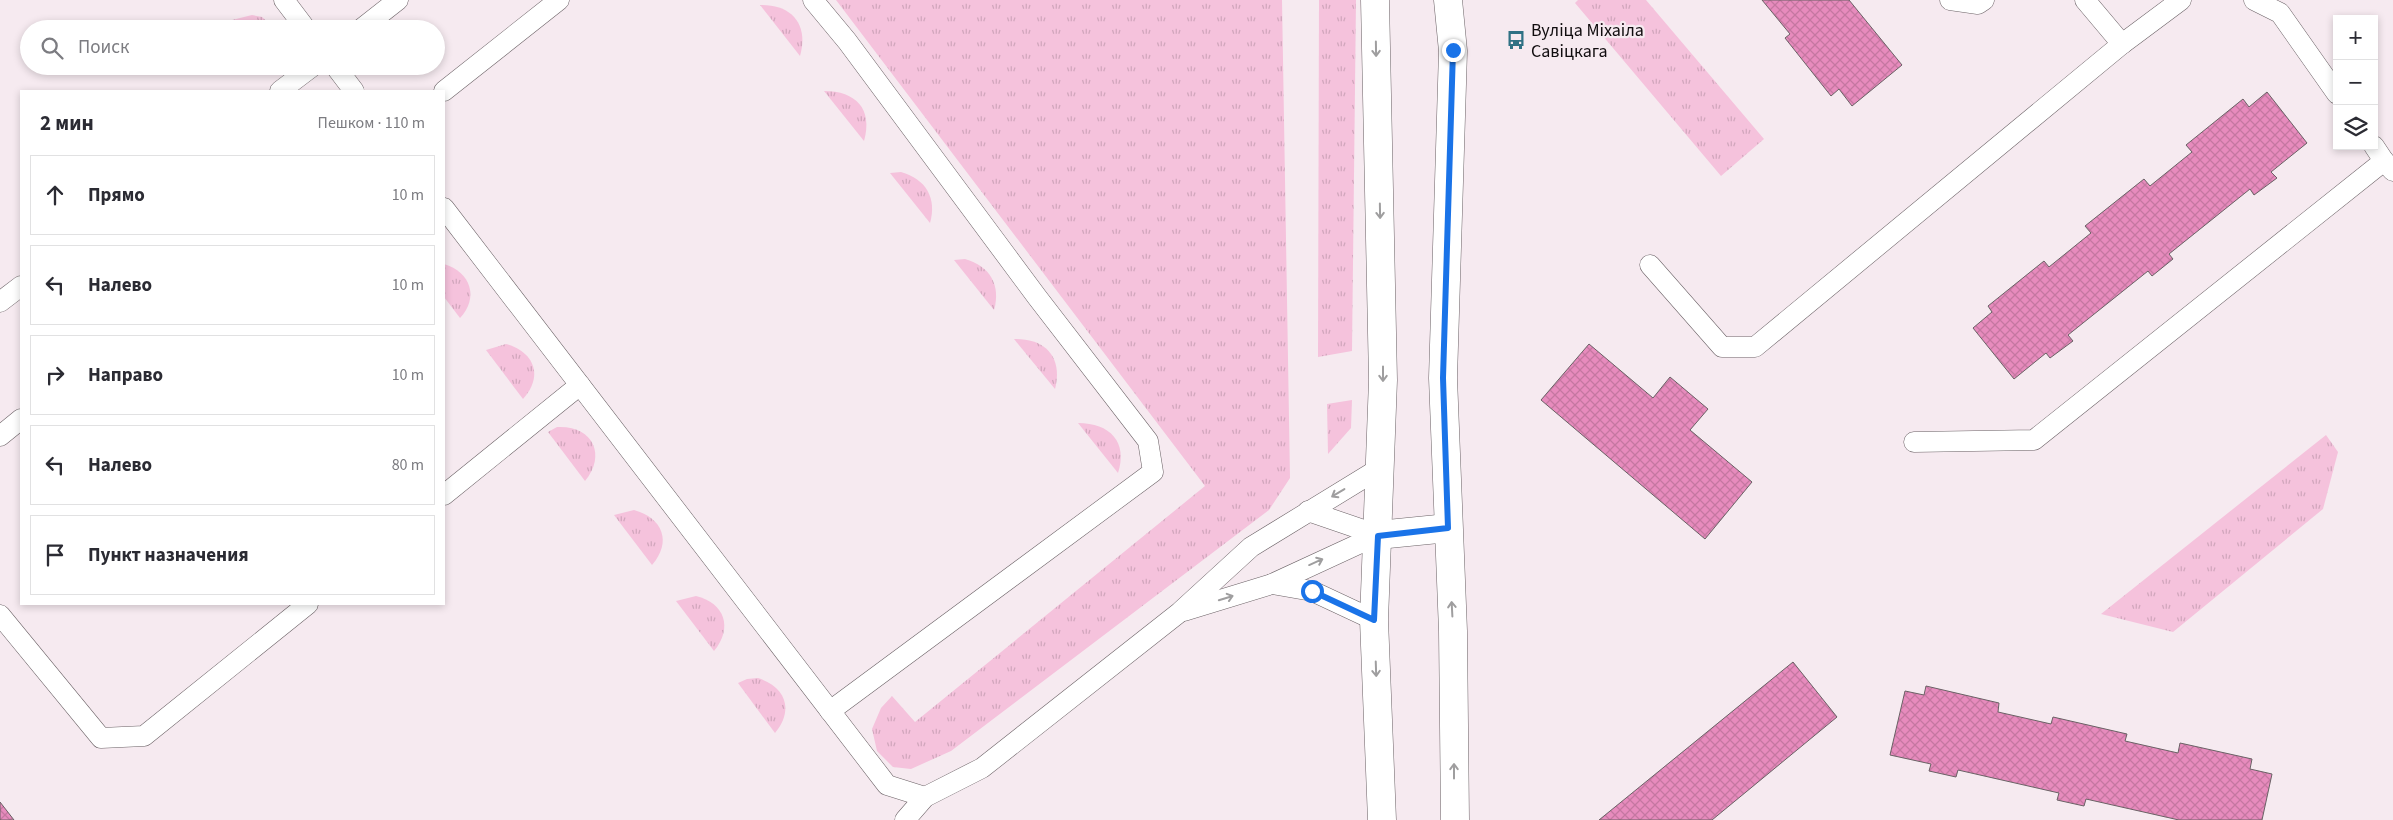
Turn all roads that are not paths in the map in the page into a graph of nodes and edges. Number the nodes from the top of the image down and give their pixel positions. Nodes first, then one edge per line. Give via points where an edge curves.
1 (284, 0) edge
2 (398, 0) edge
3 (559, 0) edge
4 (813, 0) edge
5 (1375, 0) edge
6 (1448, 0) edge
7 (1950, 0) edge
8 (1984, 0) edge
9 (2085, 0) edge
10 (2180, 0) edge
11 (2254, 0) edge
12 (299, 20) edge
13 (372, 20) edge
14 (2122, 44) junction
15 (301, 75) edge
16 (342, 75) edge
17 (2333, 88) edge
18 (281, 90) edge
19 (353, 90) edge
20 (445, 90) edge
21 (2384, 159) edge
22 (445, 209) edge
23 (1650, 265) dead end
24 (20, 287) edge
25 (0, 302) edge
26 (580, 385) junction
27 (20, 420) edge
28 (0, 436) edge
29 (1914, 442) dead end
30 (1380, 468) junction
31 (445, 494) edge
32 (1308, 511) junction
33 (1448, 528) junction
34 (1378, 536) junction
35 (1272, 584) junction
36 (307, 605) edge
37 (1180, 612) junction
38 (0, 615) edge
39 (1374, 620) junction
40 (830, 711) junction
41 (925, 797) junction
42 (905, 820) edge
43 (1382, 820) edge
44 (1455, 820) edge

1 - 12 lane
2 - 13 lane
3 - 20 lane
4 - 40 lane via 1148,441 1153,472
5 -> 30 main road via 1383,356
6 - 33 main road via 1453,50 1443,378
7 - 8 lane via 1978,4
9 - 14 lane
10 - 14 lane
11 - 17 lane via 2280,13
14 - 23 lane via 1755,347 1722,347
15 - 18 lane
16 - 19 lane
21 - 29 lane via 2034,440
22 - 26 lane
24 - 25 lane
26 - 31 lane
26 - 40 lane
27 - 28 lane
30 -> 32 lane
30 - 34 main road
32 - 34 lane
32 - 37 lane via 1250,547
33 - 34 main road
44 -> 33 main road via 1453,631
35 -> 34 lane
34 - 39 main road
37 -> 35 lane
35 - 39 lane via 1312,591
36 - 38 lane via 144,736 101,738
37 - 41 lane via 982,768
39 -> 43 main road
40 - 41 lane via 887,785
41 - 42 lane

